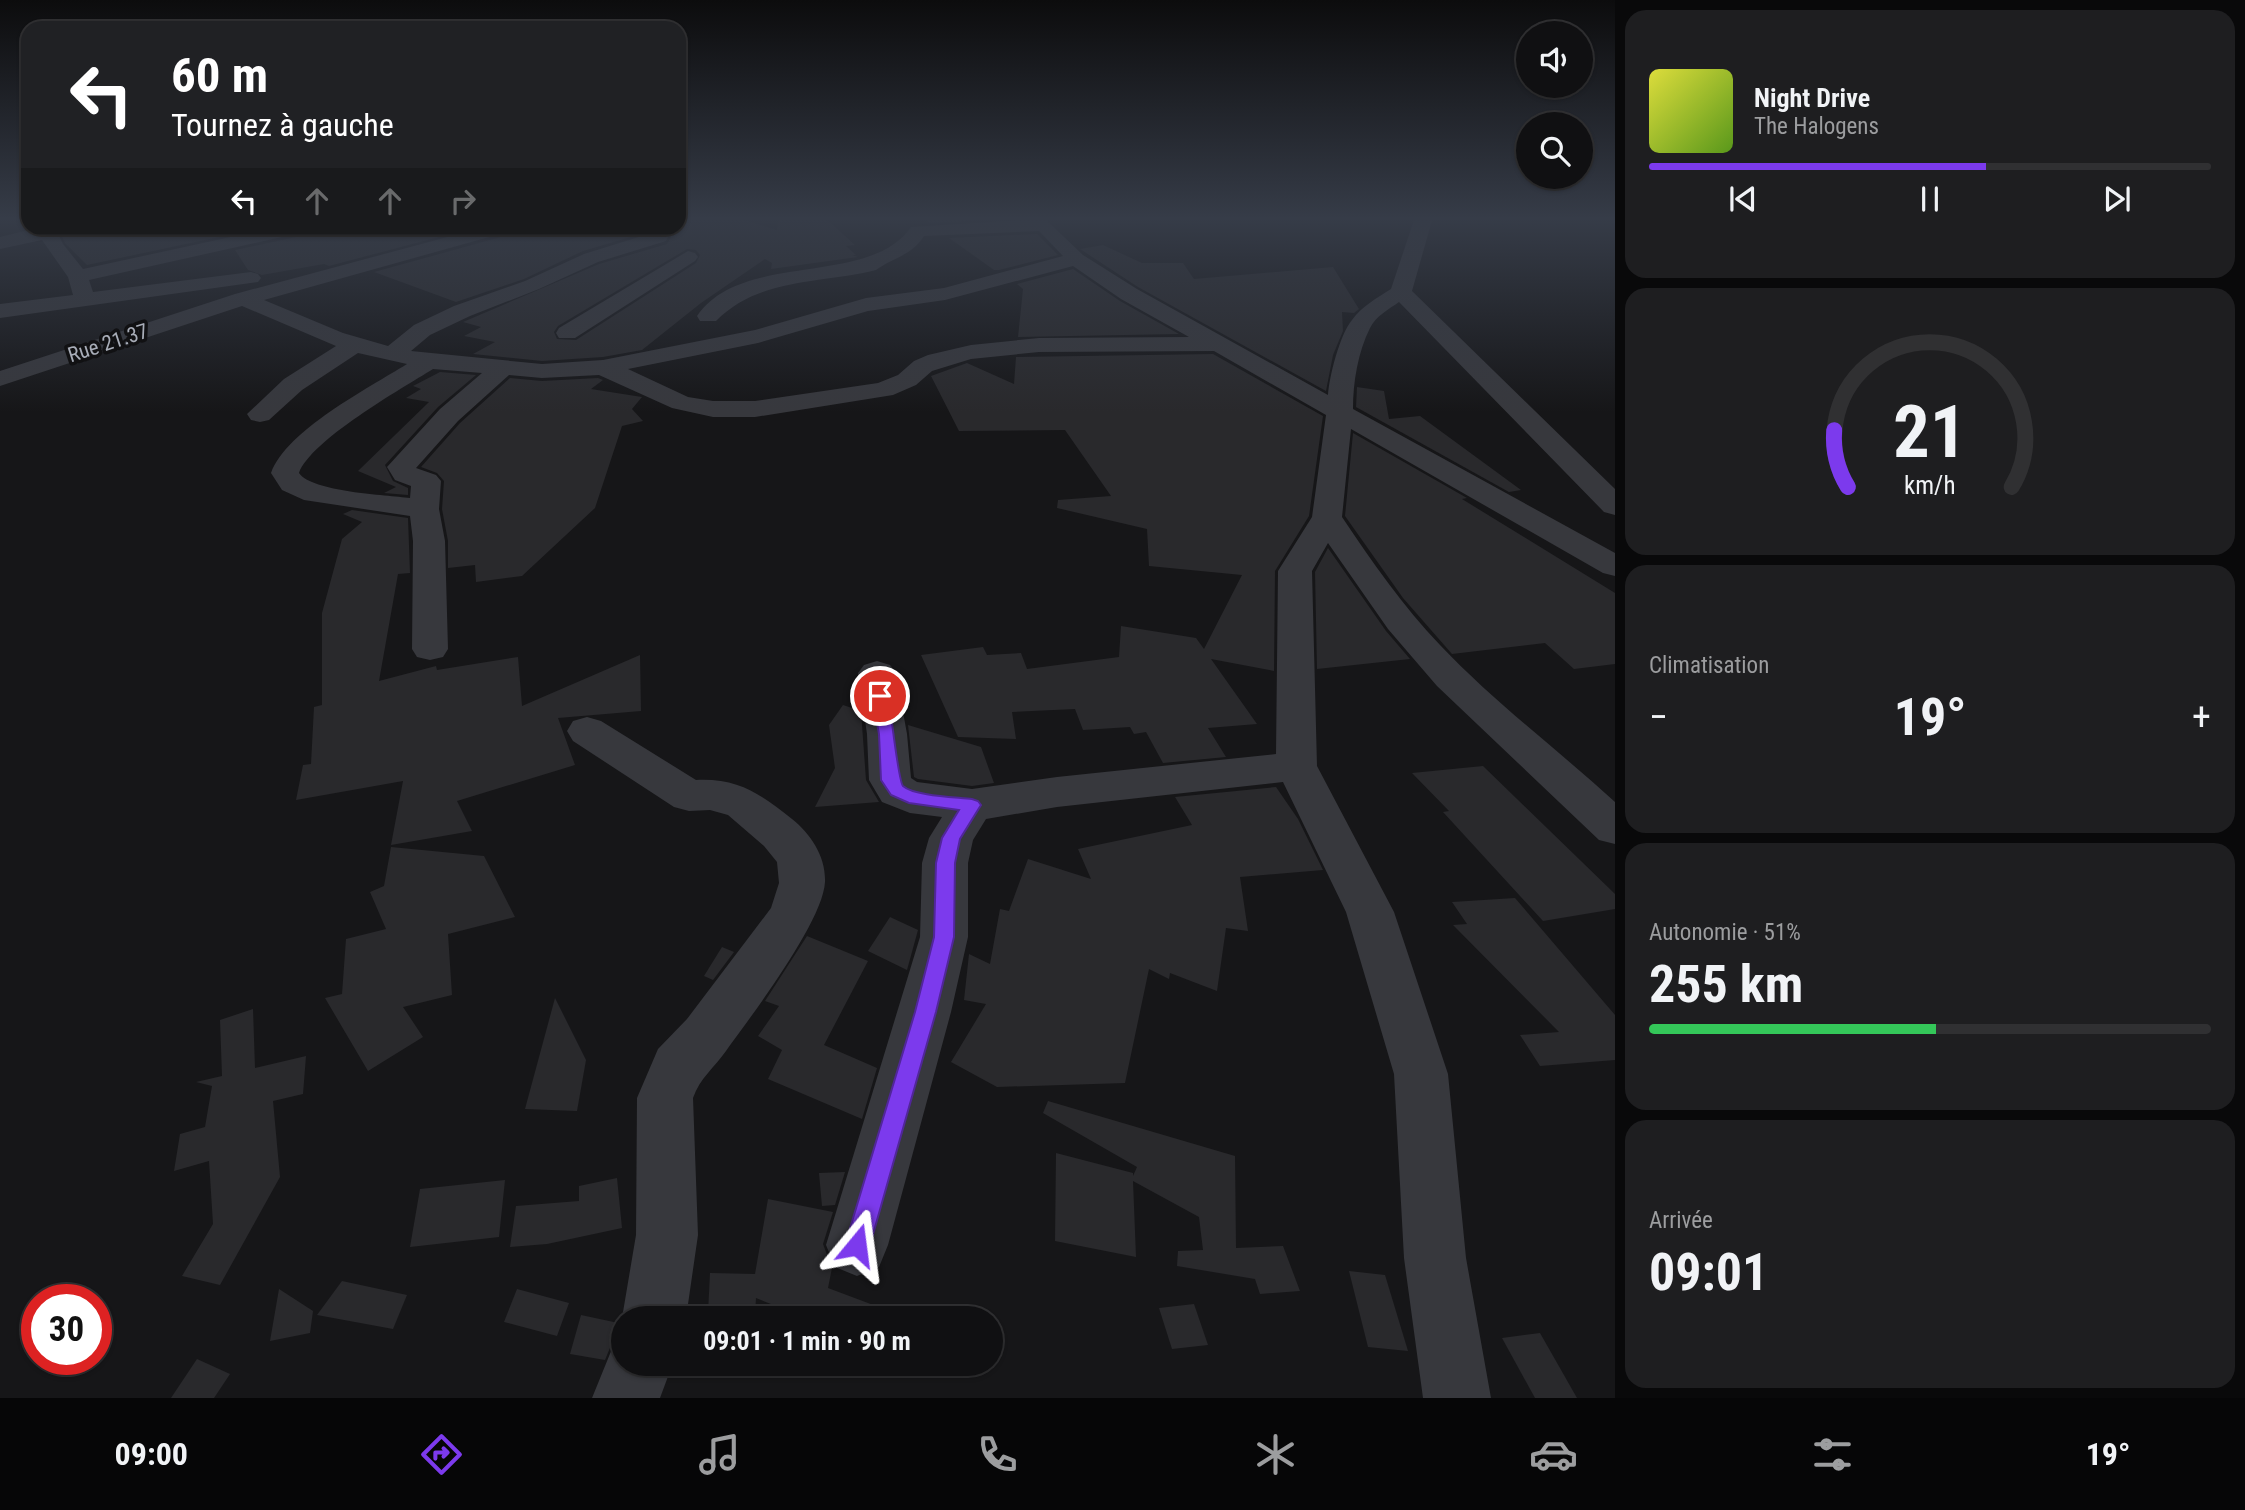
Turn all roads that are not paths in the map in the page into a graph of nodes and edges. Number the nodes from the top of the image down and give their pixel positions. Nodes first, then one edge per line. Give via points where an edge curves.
1 (80, 282) edge
2 (218, 282) edge
3 (305, 282) edge
4 (538, 282) edge
5 (648, 282) edge
6 (770, 282) edge
7 (989, 282) edge
8 (1111, 282) edge
9 (1404, 282) edge
10 (1401, 292) junction
11 (243, 299) junction
12 (85, 301) junction
13 (39, 307) junction
14 (0, 311) edge
15 (0, 316) edge
16 (708, 316) dead end
17 (567, 333) dead end
18 (1220, 344) junction
19 (355, 345) junction
20 (393, 354) junction
21 (428, 361) junction
22 (603, 367) junction
23 (502, 369) junction
24 (0, 379) edge
25 (1340, 411) junction
26 (260, 414) dead end
27 (1615, 506) edge
28 (424, 509) junction
29 (1327, 517) junction
30 (1615, 566) edge
31 (430, 649) dead end
32 (877, 673) dead end
33 (587, 731) dead end
34 (1296, 766) junction
35 (972, 805) junction
36 (1615, 828) edge
37 (857, 1245) dead end
38 (656, 1306) edge
39 (635, 1376) edge
40 (626, 1398) edge
41 (1457, 1398) edge

1 - 12 street
2 - 12 street
3 - 11 street, Rue 21.37
4 - 20 street via 422,330
5 - 17 street
6 - 16 street via 732,297
7 - 22 street via 945,294 866,305 758,336
8 - 18 street
9 - 10 street
10 - 25 street via 1360,324 1341,381
10 - 27 street
11 - 19 street
11 - 24 street, Rue 21.37
12 - 13 street
13 - 14 street
13 - 15 street
18 - 22 street via 1039,345 971,352 923,366 907,380 884,390 755,409 681,403
18 - 25 street
19 - 20 street
19 - 26 street via 311,370
20 - 21 street
21 - 23 street
21 - 28 street via 336,420 290,459 285,473 292,484 314,494
22 - 23 street
23 - 28 street via 449,415 401,467 405,474 426,481
25 - 29 street
25 - 30 street
28 - 31 street via 429,541
29 - 34 street via 1295,571
29 - 36 street via 1379,596 1428,654
32 - 35 street via 890,780 897,791 909,797
33 - 38 street via 689,796 741,802 780,834 799,857 802,883 792,916 706,1036 677,1067 665,1098 667,1235
34 - 35 street
34 - 41 street via 1370,912 1421,1074 1436,1258
35 - 37 street via 951,838 945,863 944,937
39 - 40 street

